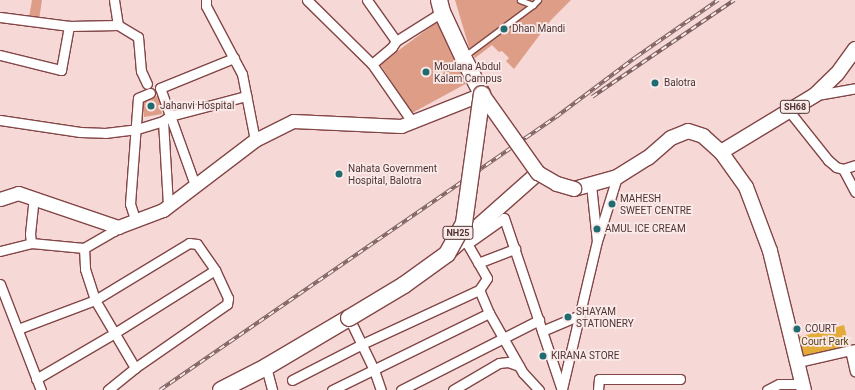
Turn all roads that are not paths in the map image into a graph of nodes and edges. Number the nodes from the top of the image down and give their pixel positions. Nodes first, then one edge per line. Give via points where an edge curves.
1 (114, 0) edge
2 (206, 0) edge
3 (307, 0) edge
4 (367, 0) edge
5 (520, 0) edge
6 (538, 0) edge
7 (533, 4) junction
8 (440, 6) edge
9 (0, 17) edge
10 (118, 24) junction
11 (69, 26) junction
12 (396, 41) junction
13 (855, 49) edge
14 (0, 55) edge
15 (463, 57) junction
16 (234, 58) junction
17 (372, 64) junction
18 (160, 88) junction
19 (855, 88) edge
20 (148, 89) junction
21 (482, 94) junction
22 (815, 95) junction
23 (246, 96) junction
24 (789, 111) junction
25 (166, 118) junction
26 (0, 120) edge
27 (413, 123) junction
28 (137, 129) junction
29 (255, 140) junction
30 (721, 152) junction
31 (855, 165) edge
32 (843, 169) junction
33 (538, 173) junction
34 (617, 177) junction
35 (196, 185) junction
36 (591, 185) junction
37 (855, 192) edge
38 (34, 198) junction
39 (0, 199) edge
40 (168, 206) junction
41 (135, 219) junction
42 (118, 227) junction
43 (597, 241) junction
44 (31, 243) junction
45 (84, 248) junction
46 (515, 249) junction
47 (0, 251) edge
48 (447, 254) junction
49 (478, 263) junction
50 (215, 270) junction
51 (0, 284) edge
52 (479, 290) junction
53 (95, 300) junction
54 (489, 313) junction
55 (580, 315) junction
56 (349, 318) junction
57 (539, 320) junction
58 (18, 329) junction
59 (542, 331) junction
60 (114, 334) junction
61 (502, 338) junction
62 (362, 344) junction
63 (852, 350) edge
64 (796, 356) junction
65 (519, 366) junction
66 (266, 367) junction
67 (135, 368) junction
68 (374, 370) junction
69 (855, 371) edge
70 (36, 379) junction
71 (680, 379) dead end
72 (292, 380) dead end
73 (804, 387) edge
74 (41, 390) edge
75 (108, 390) edge
76 (221, 390) edge
77 (272, 390) edge
78 (332, 390) edge
79 (381, 390) edge
80 (401, 390) edge
81 (453, 390) edge
82 (539, 390) edge
83 (562, 390) edge
84 (598, 390) edge
85 (768, 390) edge

1 - 10 street
2 - 16 street via 206,6
3 - 17 street
4 - 12 street
5 - 7 lane
6 - 7 lane
7 - 15 lane
8 - 12 street
8 - 15 highway
9 - 11 street
10 - 11 street
10 - 20 street via 138,37 141,71
11 - 14 street via 61,70
12 - 17 street via 392,48
13 - 22 main road, SH68 via 837,74
15 - 21 highway
16 - 18 street
16 - 23 street via 242,74
17 - 27 street
18 - 20 street via 151,81
18 - 25 street
19 - 22 street
20 - 28 street via 138,98
21 - 27 street
21 - 33 main road, bridge
21 - 48 highway, NH25, bridge via 464,223
22 - 24 main road, SH68
23 - 25 street
23 - 29 street
24 - 30 main road, SH68
24 - 32 street via 828,160
25 - 28 street
25 - 35 street
25 - 40 street
26 - 28 street via 80,132 105,133
27 - 29 street via 401,126 293,121
28 - 41 street via 130,204
29 - 35 street
30 - 34 main road via 703,136 688,131 671,138 648,158
30 - 64 main road via 746,187 770,251
31 - 32 street
32 - 37 street
33 - 36 main road, bridge via 557,184 574,188
33 - 48 main road, bridge
34 - 36 main road
34 - 43 street
35 - 40 street
36 - 43 street
38 - 39 street via 18,192
38 - 42 street
38 - 44 street
40 - 41 street
41 - 42 street
42 - 45 street
43 - 55 street
44 - 45 street
44 - 47 street
45 - 53 street via 85,269
46 - 49 street
46 - 49 street via 504,218 467,244
46 - 57 street
48 - 56 highway, NH25, bridge via 404,285
49 - 52 street via 487,278
50 - 53 street via 197,244 189,243
50 - 60 street
50 - 67 street via 228,298 227,304
51 - 58 street
52 - 54 street
52 - 62 street
53 - 58 street
53 - 60 street
54 - 61 street
54 - 68 street
55 - 59 street
55 - 83 street
56 - 62 street
56 - 66 highway, NH25
57 - 59 street
57 - 61 street
58 - 70 street
59 - 83 street
60 - 67 street
60 - 70 street
61 - 65 street
61 - 80 street
62 - 68 street
62 - 72 street
63 - 64 street
63 - 69 street
64 - 73 main road
65 - 81 street via 508,362 499,363
65 - 82 street
66 - 76 highway, NH25
66 - 77 street
67 - 75 street
68 - 78 street
68 - 79 street
70 - 74 street
71 - 84 street via 599,380
73 - 85 street via 779,384

